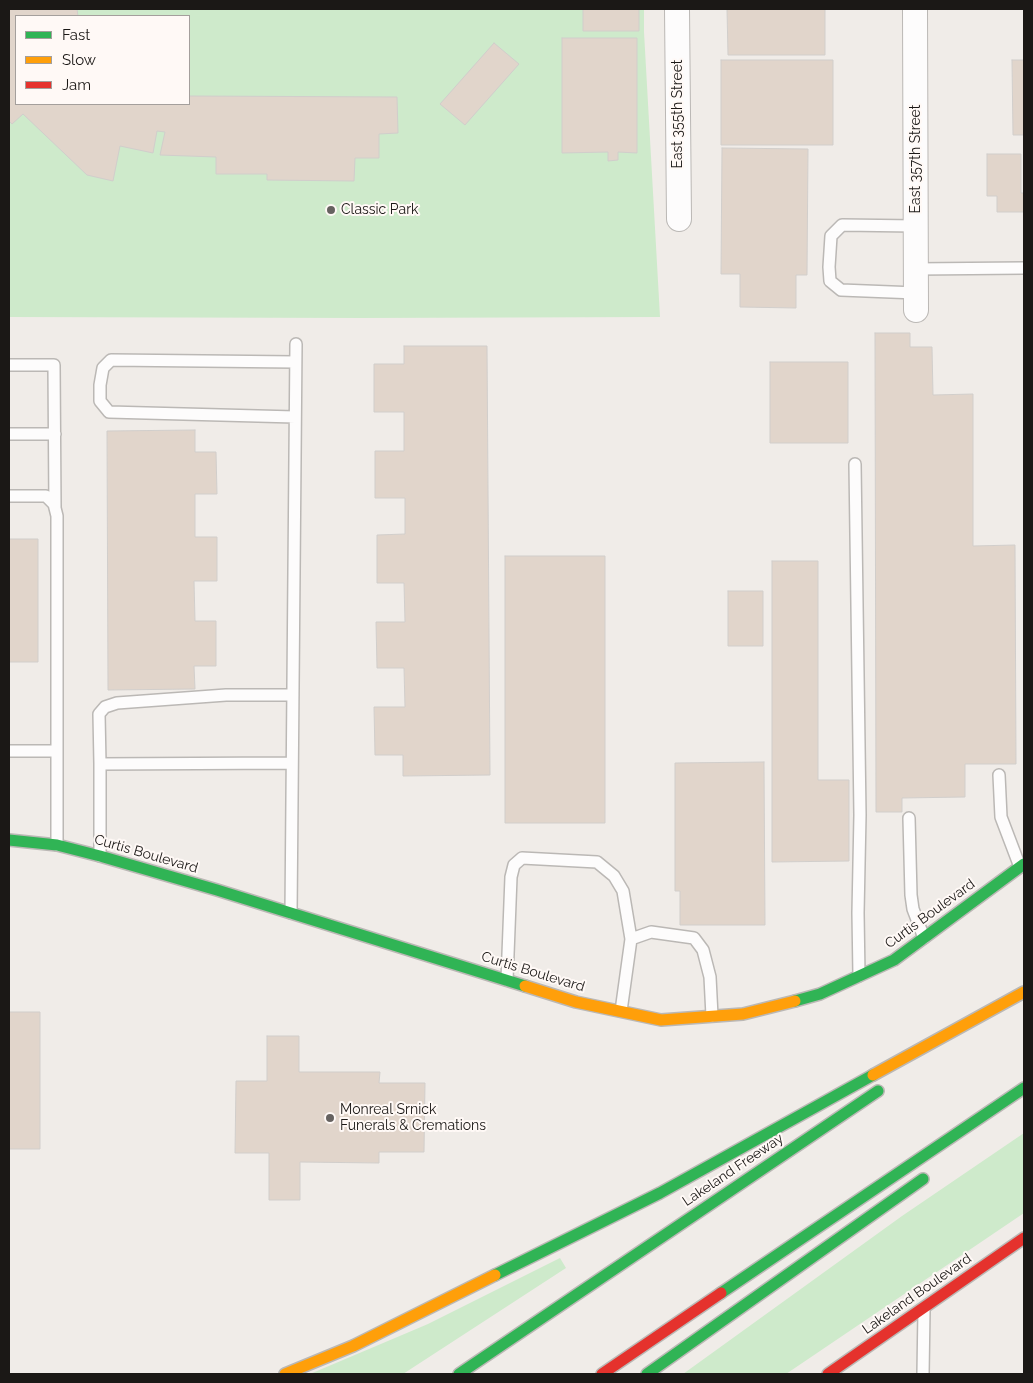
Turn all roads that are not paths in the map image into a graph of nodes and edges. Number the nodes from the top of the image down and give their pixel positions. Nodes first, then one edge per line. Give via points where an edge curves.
1 (677, 9) edge
2 (916, 9) edge
3 (679, 219) dead end
4 (916, 226) junction
5 (1024, 268) edge
6 (916, 269) junction
7 (916, 301) joint
8 (296, 344) dead end
9 (295, 362) junction
10 (9, 366) edge
11 (295, 417) junction
12 (9, 434) edge
13 (54, 434) junction
14 (855, 464) dead end
15 (9, 496) edge
16 (55, 509) junction
17 (293, 695) junction
18 (9, 751) edge
19 (57, 751) junction
20 (292, 763) junction
21 (100, 764) junction
22 (999, 775) dead end
23 (909, 818) dead end
24 (9, 840) edge
25 (57, 845) junction
26 (100, 856) junction
27 (1022, 865) edge
28 (291, 913) junction
29 (924, 938) junction
30 (631, 939) junction
31 (859, 976) junction
32 (507, 980) junction
33 (1024, 991) edge
34 (621, 1012) junction
35 (712, 1016) junction
36 (918, 1064) dead end
37 (885, 1086) dead end
38 (1024, 1088) edge
39 (928, 1175) dead end
40 (1024, 1238) edge
41 (924, 1308) junction
42 (285, 1374) edge
43 (459, 1374) edge
44 (602, 1374) edge
45 (647, 1374) edge
46 (828, 1374) edge
47 (924, 1374) edge

1 - 3 street, East 355th Street
2 - 4 street, East 357th Street
4 - 6 street, East 357th Street
4 - 7 lane via 842,225 831,236 829,267 830,281 841,290
5 - 6 lane
6 - 7 street, East 357th Street
8 - 9 lane
9 - 11 lane
9 - 11 lane via 112,360 103,368 100,401 109,412
10 - 13 lane via 54,365
11 - 17 lane
12 - 13 lane
13 - 16 lane
14 - 31 lane
15 - 16 lane via 46,496
16 - 19 lane via 58,516
17 - 20 lane
17 - 21 lane via 226,694 117,703 105,707 99,714
18 - 19 lane
19 - 25 lane
20 - 21 lane
20 - 28 lane
21 - 26 lane
22 - 27 lane via 1001,817
23 - 29 lane via 912,902
24 - 25 main road, Curtis Boulevard
25 - 26 main road, Curtis Boulevard
26 - 28 main road, Curtis Boulevard
27 - 29 main road, Curtis Boulevard
28 - 32 main road, Curtis Boulevard
29 - 31 main road, Curtis Boulevard via 894,960
30 - 32 lane via 623,891 614,876 597,862 522,858 514,865 511,877
30 - 34 lane
30 - 35 lane via 651,932 694,938 703,950 710,977
31 - 35 main road, Curtis Boulevard via 820,994 742,1014
32 - 34 main road, Curtis Boulevard via 576,1002
33 - 36 main road
33 - 42 main road via 660,1193 353,1346
34 - 35 main road, Curtis Boulevard via 661,1020
37 - 43 main road, Lakeland Freeway
38 - 44 main road
39 - 45 main road
40 - 41 main road, Lakeland Boulevard
41 - 46 main road, Lakeland Boulevard
41 - 47 lane

